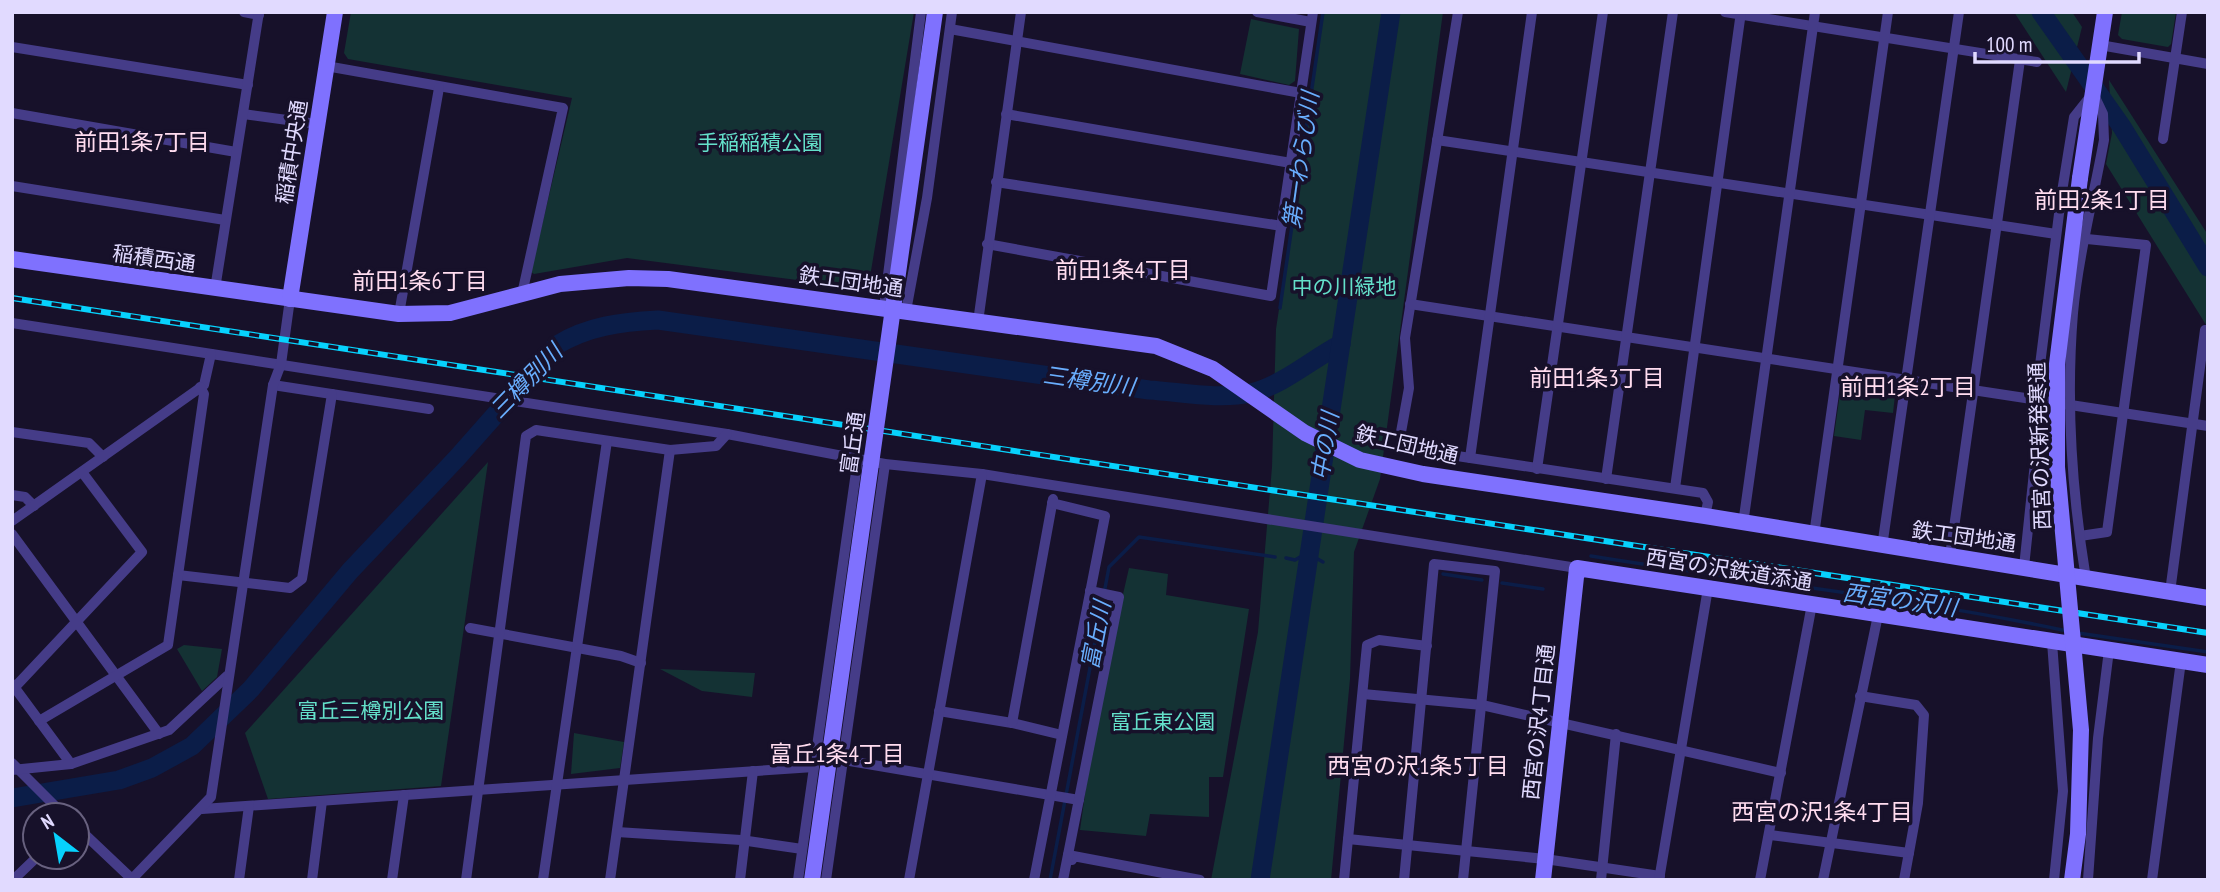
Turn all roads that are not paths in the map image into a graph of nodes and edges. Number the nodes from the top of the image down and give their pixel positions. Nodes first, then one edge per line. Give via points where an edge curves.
1 (244, 12) edge
2 (335, 12) edge
3 (921, 12) edge
4 (935, 12) edge
5 (952, 12) edge
6 (1021, 12) edge
7 (1257, 12) edge
8 (1458, 12) edge
9 (1532, 12) edge
10 (1603, 12) edge
11 (1673, 12) edge
12 (1725, 12) edge
13 (1815, 12) edge
14 (1888, 12) edge
15 (1959, 12) edge
16 (2105, 12) edge
17 (2182, 12) edge
18 (259, 13) edge
19 (1740, 13) edge
20 (1312, 17) edge
21 (1814, 26) junction
22 (950, 29) junction
23 (1885, 38) junction
24 (1017, 42) junction
25 (2100, 45) junction
26 (12, 47) edge
27 (1954, 49) junction
28 (2175, 59) junction
29 (2020, 60) junction
30 (2037, 62) dead end
31 (2208, 64) edge
32 (326, 66) junction
33 (248, 85) junction
34 (439, 88) junction
35 (1301, 93) junction
36 (2093, 93) junction
37 (12, 113) edge
38 (243, 114) junction
39 (1006, 114) junction
40 (317, 124) junction
41 (2163, 139) dead end
42 (1437, 140) junction
43 (236, 152) junction
44 (1514, 152) junction
45 (1582, 162) junction
46 (1291, 163) junction
47 (1649, 172) junction
48 (996, 182) junction
49 (1717, 182) junction
50 (12, 186) edge
51 (1790, 194) junction
52 (1862, 205) junction
53 (1930, 215) junction
54 (225, 220) junction
55 (1998, 225) junction
56 (1282, 226) junction
57 (2056, 233) junction
58 (2087, 239) junction
59 (987, 244) junction
60 (12, 259) edge
61 (215, 289) junction
62 (522, 294) junction
63 (290, 299) junction
64 (1410, 304) junction
65 (884, 306) junction
66 (906, 311) junction
67 (399, 314) junction
68 (1489, 316) junction
69 (978, 322) junction
70 (12, 323) edge
71 (1558, 327) junction
72 (2205, 330) dead end
73 (1626, 337) junction
74 (1695, 347) junction
75 (211, 354) junction
76 (1767, 359) junction
77 (281, 364) junction
78 (1839, 370) junction
79 (1906, 381) junction
80 (273, 385) junction
81 (200, 387) junction
82 (1975, 391) junction
83 (332, 394) junction
84 (2039, 400) junction
85 (2071, 404) junction
86 (429, 409) dead end
87 (2124, 414) junction
88 (2190, 423) junction
89 (2208, 426) edge
90 (12, 432) edge
91 (727, 434) junction
92 (607, 441) junction
93 (670, 450) junction
94 (103, 457) junction
95 (858, 458) junction
96 (1470, 458) junction
97 (886, 464) junction
98 (1538, 469) junction
99 (82, 472) junction
100 (982, 474) junction
101 (1606, 479) junction
102 (1056, 486) junction
103 (1675, 488) junction
104 (12, 495) edge
105 (1052, 503) junction
106 (34, 506) junction
107 (1705, 516) junction
108 (12, 521) edge
109 (1743, 524) junction
110 (12, 534) edge
111 (1814, 536) junction
112 (2080, 536) junction
113 (1882, 547) junction
114 (1950, 556) junction
115 (2024, 567) junction
116 (1577, 568) junction
117 (178, 575) junction
118 (2086, 579) junction
119 (242, 583) junction
120 (1708, 588) junction
121 (1092, 592) junction
122 (2170, 592) junction
123 (2208, 598) edge
124 (1812, 604) junction
125 (1878, 615) junction
126 (76, 622) junction
127 (470, 628) dead end
128 (499, 633) junction
129 (2052, 642) junction
130 (1427, 646) junction
131 (577, 649) junction
132 (2109, 650) junction
133 (2181, 661) junction
134 (641, 663) junction
135 (2208, 665) edge
136 (115, 676) junction
137 (226, 682) junction
138 (13, 685) edge
139 (1363, 694) junction
140 (1860, 696) junction
141 (1423, 700) junction
142 (1482, 705) junction
143 (939, 711) junction
144 (39, 721) junction
145 (1560, 721) junction
146 (1012, 723) junction
147 (159, 734) junction
148 (1616, 734) junction
149 (1062, 735) junction
150 (1681, 750) junction
151 (844, 760) junction
152 (71, 765) junction
153 (814, 767) junction
154 (14, 768) edge
155 (753, 771) junction
156 (928, 773) junction
157 (1781, 773) junction
158 (625, 779) junction
159 (557, 785) junction
160 (478, 790) junction
161 (1053, 794) junction
162 (404, 795) junction
163 (1076, 799) junction
164 (50, 801) edge
165 (322, 801) junction
166 (249, 806) junction
167 (202, 809) junction
168 (617, 832) junction
169 (1770, 835) junction
170 (1348, 839) junction
171 (91, 840) edge
172 (745, 840) junction
173 (1830, 842) junction
174 (1408, 844) junction
175 (802, 849) junction
176 (1466, 851) junction
177 (1909, 853) junction
178 (1071, 858) junction
179 (1545, 859) junction
180 (1602, 866) junction
181 (1660, 878) edge
182 (132, 879) edge
183 (239, 880) edge
184 (312, 880) edge
185 (392, 880) edge
186 (466, 880) edge
187 (543, 880) edge
188 (610, 880) edge
189 (740, 880) edge
190 (798, 880) edge
191 (811, 880) edge
192 (826, 880) edge
193 (909, 880) edge
194 (1034, 880) edge
195 (1063, 880) edge
196 (1200, 880) edge
197 (1343, 880) edge
198 (1404, 880) edge
199 (1463, 880) edge
200 (1543, 880) edge
201 (1601, 880) edge
202 (1760, 880) edge
203 (1823, 880) edge
204 (1905, 880) edge
205 (2054, 880) edge
206 (2072, 880) edge
207 (2088, 880) edge
208 (2152, 880) edge

1 - 18 street
2 - 32 street, 稲積中央通
3 - 65 street
4 - 191 street, 富丘通, bridge
5 - 22 street
6 - 24 street
7 - 20 street
8 - 42 street
9 - 44 street
10 - 45 street
11 - 47 street
12 - 19 street
13 - 21 street
14 - 23 street
15 - 27 street
16 - 25 street, 西宮の沢新発寒通
17 - 28 street
18 - 33 street
19 - 21 street
19 - 49 street
20 - 35 street
21 - 23 street
21 - 51 street
22 - 24 street
22 - 66 street
23 - 27 street
23 - 52 street
24 - 35 street
24 - 39 street
25 - 28 street
25 - 36 street, 西宮の沢新発寒通
26 - 33 street
27 - 29 street
27 - 53 street
28 - 31 street
28 - 41 street
29 - 30 street
29 - 55 street
32 - 34 street
32 - 40 street, 稲積中央通
33 - 38 street
34 - 62 street via 563,108
34 - 67 street
35 - 46 street
36 - 57 street via 2074,117
36 - 58 street via 2103,114 2104,132
36 - 206 street, 西宮の沢新発寒通, bridge via 2057,364 2057,467 2081,730
37 - 43 street
38 - 40 street
38 - 43 street
39 - 46 street
39 - 48 street
40 - 63 street, 稲積中央通
42 - 44 street
42 - 64 street
43 - 54 street
44 - 45 street
44 - 68 street
45 - 47 street
45 - 71 street
46 - 56 street
47 - 49 street
47 - 73 street
48 - 56 street
48 - 59 street
49 - 51 street
49 - 74 street
50 - 54 street
51 - 52 street
51 - 76 street
52 - 53 street
52 - 78 street
53 - 55 street
53 - 79 street
54 - 61 street
55 - 57 street
55 - 82 street
56 - 59 street via 1271,296
57 - 84 street
58 - 85 street via 2073,312
58 - 87 street via 2146,246
59 - 69 street
60 - 61 street, 稲積西通
61 - 63 street, 稲積西通
62 - 65 street, 鉄工団地通 via 597,279 655,278
62 - 67 street, 鉄工団地通 via 450,313
63 - 67 street, 鉄工団地通
63 - 77 street
64 - 68 street
64 - 96 street via 1405,338 1409,388 1401,432 1404,448
65 - 66 street, 鉄工団地通
66 - 69 street, 鉄工団地通
68 - 71 street
68 - 96 street
69 - 107 street, 鉄工団地通 via 1156,346 1213,369 1305,433 1360,460 1423,474
70 - 75 street
71 - 73 street
71 - 98 street
72 - 88 street
73 - 74 street
73 - 101 street
74 - 76 street
74 - 103 street
75 - 77 street
75 - 81 street
76 - 78 street
76 - 109 street
77 - 80 street
77 - 91 street
78 - 79 street
78 - 111 street
79 - 82 street
79 - 113 street
80 - 83 street
80 - 119 street
81 - 94 street
81 - 117 street via 204,394
82 - 84 street
82 - 114 street
83 - 86 street
83 - 119 street via 302,579 290,588
84 - 85 street
84 - 115 street
85 - 87 street
85 - 112 street
87 - 88 street
87 - 112 street via 2107,532
88 - 89 street
88 - 122 street
90 - 94 street via 89,443
91 - 93 street via 716,446
91 - 95 street
92 - 93 street
92 - 128 street via 536,430 526,436
92 - 131 street
93 - 134 street
94 - 99 street
95 - 97 street
95 - 153 street
96 - 98 street
97 - 100 street
97 - 151 street
98 - 101 street
99 - 106 street
99 - 126 street via 142,552
100 - 102 street
100 - 143 street
101 - 103 street
102 - 105 street
102 - 116 street
103 - 107 street via 1703,493 1708,502
104 - 106 street via 25,497
105 - 121 street via 1105,516
105 - 146 street
106 - 108 street
107 - 109 street, 鉄工団地通
109 - 111 street, 鉄工団地通
110 - 126 street
111 - 113 street, 鉄工団地通
112 - 118 street
113 - 114 street, 鉄工団地通
114 - 115 street, 鉄工団地通
115 - 118 street, 鉄工団地通
116 - 120 street, 西宮の沢鉄道添通
116 - 145 street, 西宮の沢4丁目通
117 - 119 street
117 - 136 street via 169,645
118 - 122 street, 鉄工団地通
119 - 137 street
120 - 124 street, 西宮の沢鉄道添通
120 - 150 street
121 - 149 street
121 - 163 street via 1119,597
122 - 123 street, 鉄工団地通
124 - 125 street, 西宮の沢鉄道添通
124 - 157 street
125 - 129 street, 西宮の沢鉄道添通
125 - 140 street
126 - 136 street
126 - 138 street
127 - 128 street
128 - 131 street
128 - 160 street
129 - 132 street, 西宮の沢鉄道添通
129 - 205 street via 2063,791
130 - 139 street via 1379,640 1367,645
130 - 141 street
130 - 142 street via 1434,564 1495,571
131 - 134 street
131 - 159 street
132 - 133 street, 西宮の沢鉄道添通
132 - 207 street
133 - 135 street, 西宮の沢鉄道添通
133 - 208 street
134 - 158 street
136 - 144 street
136 - 147 street
137 - 147 street
137 - 167 street via 211,797
138 - 144 street
139 - 141 street
139 - 170 street
140 - 173 street
140 - 177 street via 1916,705 1924,715 1918,803
141 - 142 street
141 - 174 street
142 - 145 street
142 - 176 street
143 - 146 street
143 - 156 street
144 - 152 street
145 - 148 street
145 - 179 street, 西宮の沢4丁目通
146 - 149 street
147 - 152 street
148 - 150 street
148 - 180 street
149 - 161 street
150 - 157 street
150 - 181 street
151 - 156 street
151 - 192 street
152 - 154 street
153 - 155 street
153 - 175 street
154 - 164 street
155 - 158 street
155 - 172 street
156 - 161 street
156 - 193 street
157 - 169 street
158 - 159 street
158 - 168 street
159 - 160 street
159 - 187 street
160 - 162 street
160 - 186 street
161 - 163 street
161 - 194 street
162 - 165 street
162 - 185 street
163 - 178 street
165 - 166 street
165 - 184 street
166 - 167 street
166 - 183 street
167 - 182 street
168 - 172 street
168 - 188 street
169 - 173 street
169 - 202 street
170 - 174 street
170 - 197 street
171 - 182 street
172 - 175 street
172 - 189 street
173 - 177 street
173 - 203 street
174 - 176 street
174 - 198 street
175 - 190 street
176 - 179 street
176 - 199 street
177 - 204 street
178 - 195 street
178 - 196 street
179 - 180 street
179 - 200 street, 西宮の沢4丁目通
180 - 181 street
180 - 201 street

